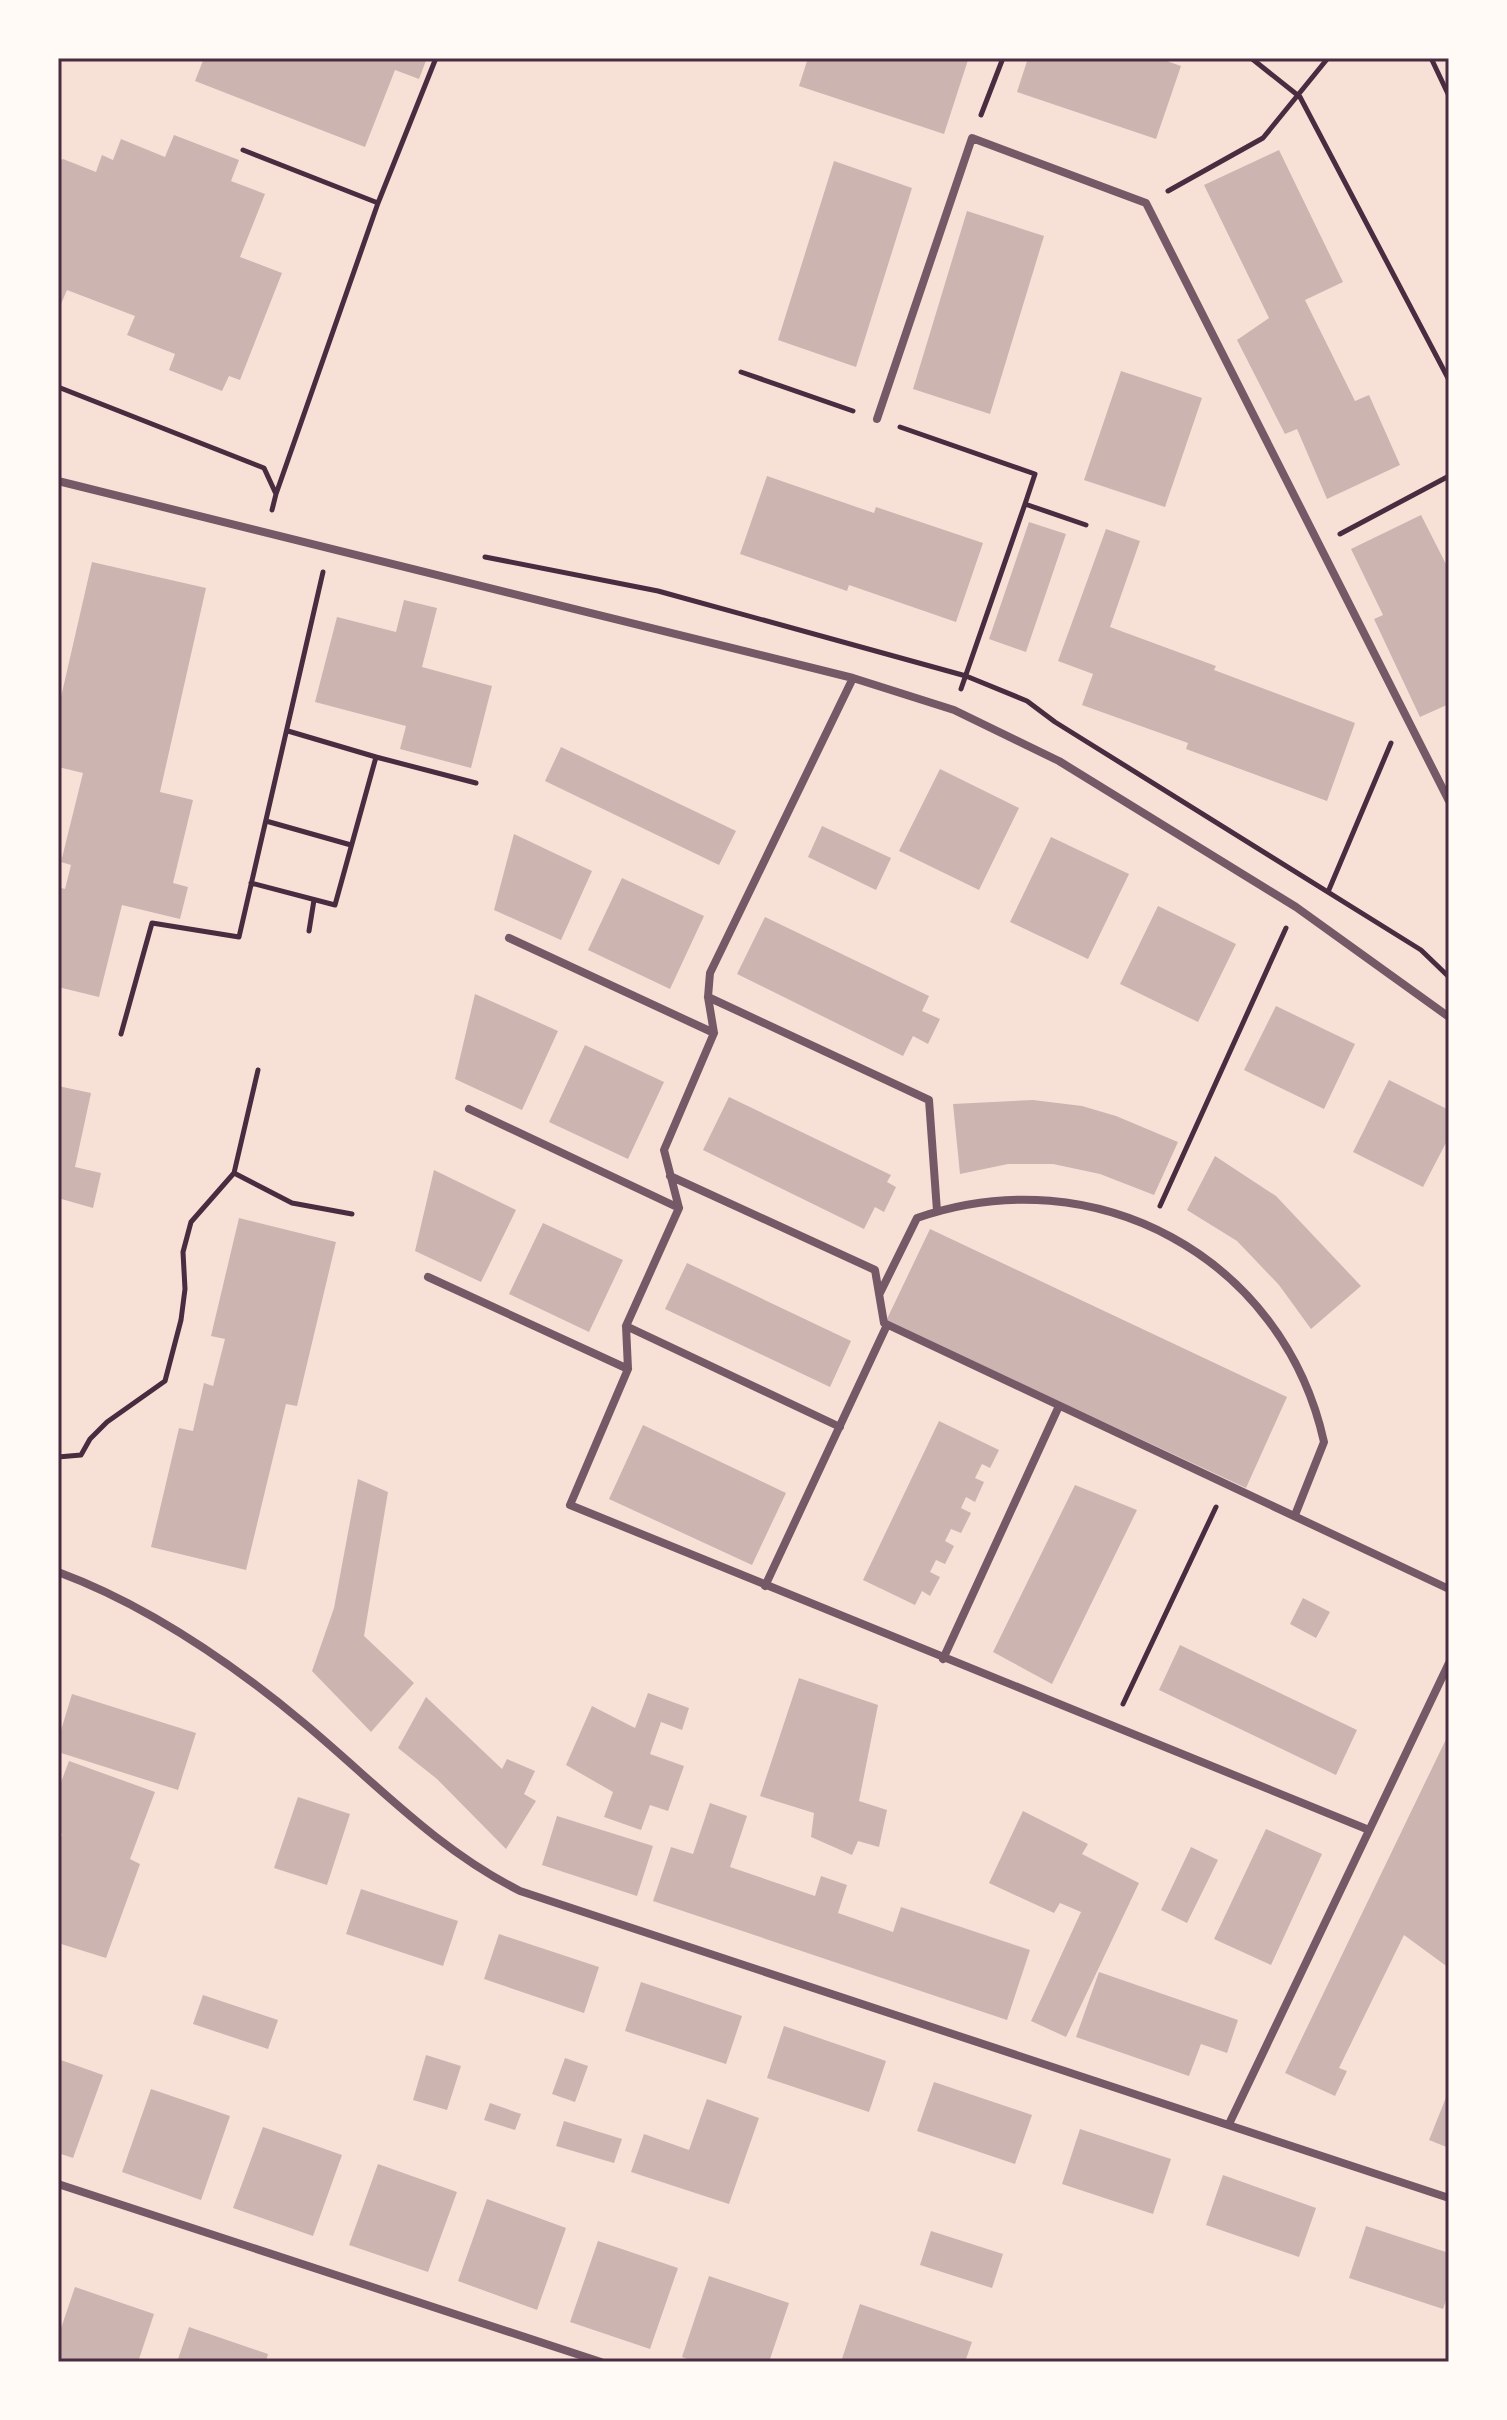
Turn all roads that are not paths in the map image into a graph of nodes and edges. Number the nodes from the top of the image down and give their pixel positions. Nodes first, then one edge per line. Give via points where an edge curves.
1 (877, 419) road end
2 (58, 481) edge
3 (853, 678) junction
4 (1449, 801) edge
5 (509, 938) dead end
6 (708, 997) junction
7 (1449, 1017) edge
8 (714, 1033) junction
9 (469, 1109) dead end
10 (670, 1176) junction
11 (679, 1208) junction
12 (937, 1211) junction
13 (428, 1277) dead end
14 (880, 1293) junction
15 (887, 1325) junction
16 (626, 1326) junction
17 (628, 1369) junction
18 (1059, 1406) junction
19 (840, 1427) junction
20 (1295, 1515) junction
21 (58, 1572) edge
22 (765, 1586) junction
23 (1449, 1589) edge
24 (943, 1659) junction
25 (1449, 1663) edge
26 (1369, 1830) junction
27 (1229, 2124) junction
28 (58, 2184) edge
29 (1449, 2198) edge
30 (601, 2362) edge

1 - 4 street via 972,138 1146,203
2 - 3 street
3 - 6 street via 710,973
3 - 7 street via 954,710 1059,761 1296,907
5 - 8 street
6 - 8 street
6 - 12 street via 929,1100
8 - 10 street via 664,1150
9 - 11 street
10 - 11 street
10 - 14 street via 875,1270
11 - 16 street
12 - 14 street via 917,1218
12 - 20 street via 1033,1198 1100,1208 1151,1225 1191,1247 1240,1286 1300,1371 1324,1442
13 - 17 street
14 - 15 street
15 - 18 street
15 - 19 street
16 - 17 street
16 - 19 street
17 - 22 street via 570,1505
18 - 20 street
18 - 24 street
19 - 22 street
20 - 23 street
21 - 27 street via 123,1603 242,1676 305,1724 424,1831 475,1868 520,1891
22 - 24 street
24 - 26 street
25 - 26 street
26 - 27 street
27 - 29 street
28 - 30 street

